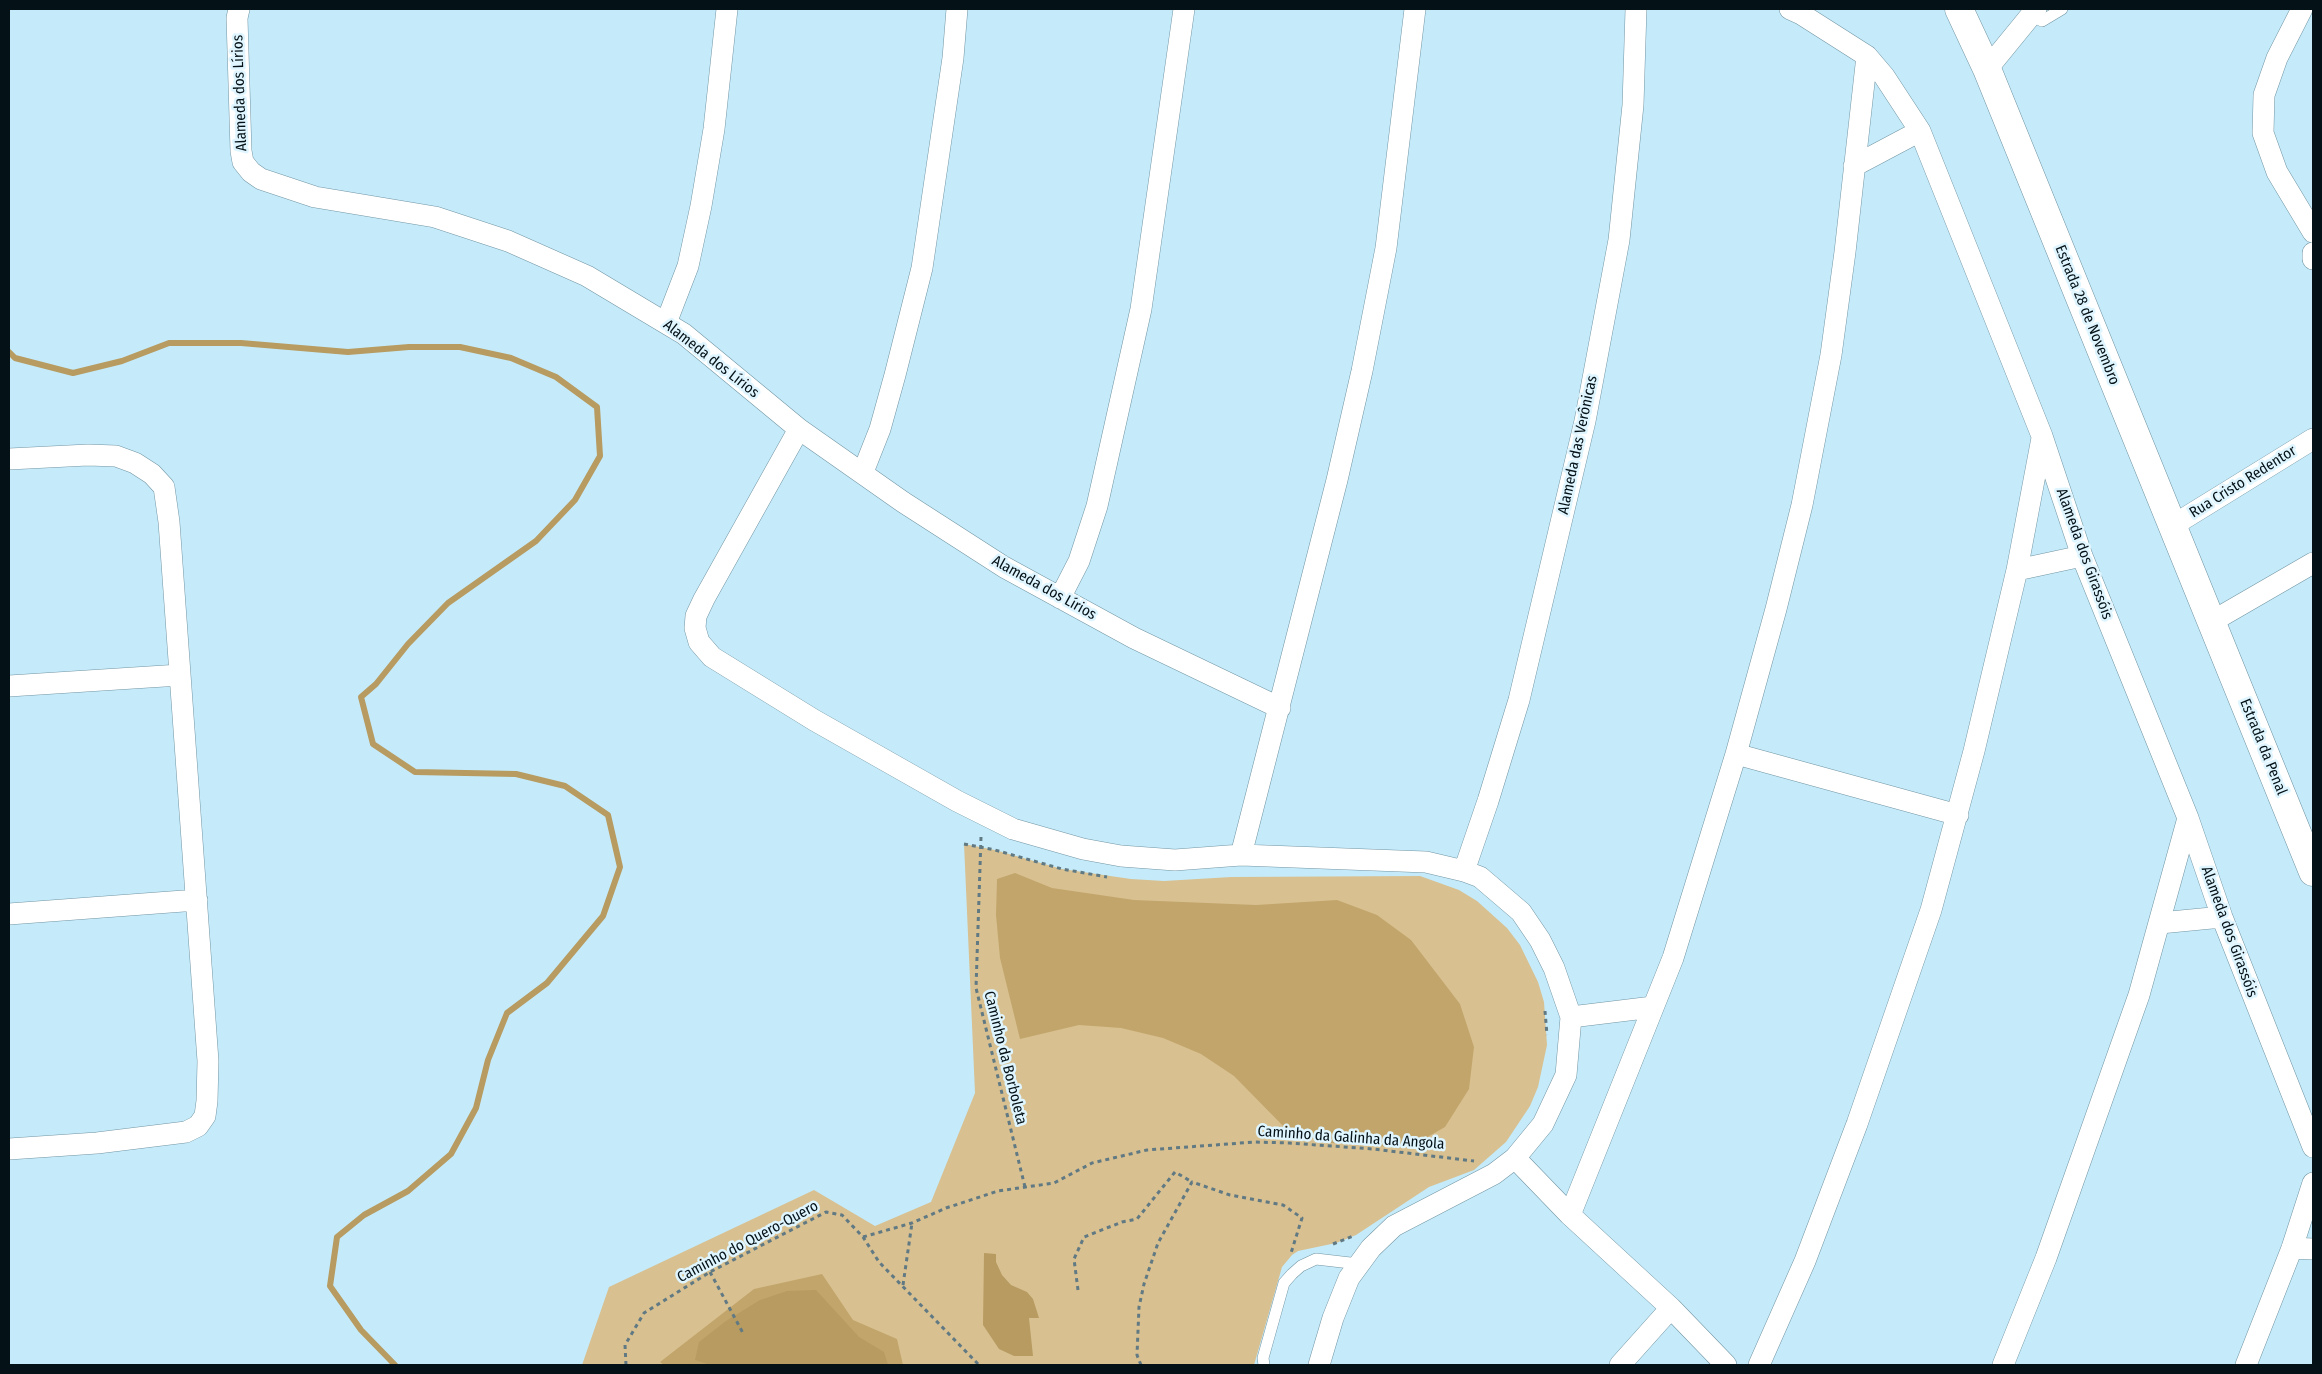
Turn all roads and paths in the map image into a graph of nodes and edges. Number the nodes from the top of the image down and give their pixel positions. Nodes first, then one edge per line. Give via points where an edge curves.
1 (239, 9) edge
2 (726, 9) edge
3 (957, 9) edge
4 (1184, 9) edge
5 (1415, 9) edge
6 (1636, 9) edge
7 (1790, 9) edge
8 (1959, 9) edge
9 (2062, 9) edge
10 (2302, 9) edge
11 (2032, 11) edge
12 (1867, 56) junction
13 (1987, 69) junction
14 (1920, 130) junction
15 (1854, 166) junction
16 (2313, 232) edge
17 (2313, 253) edge
18 (2313, 259) edge
19 (666, 323) junction
20 (799, 429) junction
21 (2042, 436) junction
22 (2313, 439) edge
23 (9, 459) edge
24 (863, 472) junction
25 (2172, 526) junction
26 (2082, 556) junction
27 (2313, 562) edge
28 (2017, 570) junction
29 (1060, 598) junction
30 (2212, 622) junction
31 (180, 675) junction
32 (9, 686) edge
33 (1280, 708) junction
34 (1736, 754) junction
35 (982, 814) junction
36 (1958, 815) junction
37 (2188, 818) junction
38 (964, 844) dead end
39 (981, 847) junction
40 (1241, 855) junction
41 (1464, 871) junction
42 (2313, 872) edge
43 (1113, 878) dead end
44 (197, 900) junction
45 (9, 914) edge
46 (2222, 918) junction
47 (2160, 923) junction
48 (1653, 1007) junction
49 (1545, 1009) dead end
50 (1571, 1017) junction
51 (1546, 1038) dead end
52 (2313, 1147) edge
53 (9, 1149) edge
54 (1515, 1158) junction
55 (1480, 1162) dead end
56 (1192, 1182) junction
57 (2313, 1184) edge
58 (1025, 1187) junction
59 (1570, 1215) junction
60 (912, 1223) junction
61 (1356, 1235) dead end
62 (863, 1237) junction
63 (1330, 1244) dead end
64 (2303, 1248) edge
65 (1298, 1250) dead end
66 (1359, 1264) junction
67 (710, 1272) junction
68 (902, 1286) junction
69 (1078, 1290) dead end
70 (1670, 1308) junction
71 (744, 1335) dead end
72 (626, 1365) edge
73 (979, 1365) edge
74 (1141, 1365) edge
75 (1264, 1365) edge
76 (1319, 1365) edge
77 (1620, 1365) edge
78 (1726, 1365) edge
79 (1759, 1365) edge
80 (2003, 1365) edge
81 (2246, 1365) edge

1 - 19 street, Alameda dos Lírios via 241,151 243,162 251,172 276,186 315,197 435,217 508,241 587,276
2 - 19 street via 714,129 701,206 688,266
3 - 24 street via 953,58 922,268 896,375
4 - 29 street via 1141,309 1097,506 1080,560
5 - 33 street via 1386,248 1337,480
6 - 41 street, Alameda das Verônicas via 1633,105 1619,240 1585,421 1519,700
7 - 12 street, Alameda dos Girassóis
8 - 13 street, Estrada 28 de Novembro
9 - 11 lane via 2042,20
10 - 16 street via 2277,58 2264,95 2263,133 2277,172
11 - 13 street
12 - 14 street, Alameda dos Girassóis
12 - 15 street
13 - 25 street, Estrada 28 de Novembro
14 - 15 street
14 - 21 street, Alameda dos Girassóis
15 - 34 street via 1831,355 1805,486 1776,609
17 - 18 street
19 - 20 street, Alameda dos Lírios via 684,334
20 - 24 street, Alameda dos Lírios
20 - 35 street via 696,616 699,642 712,656 814,720
21 - 26 street, Alameda dos Girassóis
21 - 28 street
22 - 25 street, Rua Cristo Redentor
23 - 31 street via 116,456 135,463 164,487
24 - 29 street, Alameda dos Lírios via 903,502 1004,567
25 - 30 street, Estrada 28 de Novembro
26 - 28 street
26 - 37 street, Alameda dos Girassóis
27 - 30 street
28 - 36 street
29 - 33 street, Alameda dos Lírios via 1134,638
30 - 42 street, Estrada da Penal
31 - 32 street
31 - 44 street
33 - 40 street
34 - 36 street
34 - 48 street via 1672,958
35 - 39 path, Caminho da Borboleta
35 - 40 street via 1013,829 1121,856 1175,860
36 - 79 street via 1930,910 1857,1124 1805,1261
37 - 46 street, Alameda dos Girassóis
37 - 47 street
38 - 39 path
39 - 43 path via 1062,869
39 - 58 path, Caminho da Borboleta via 976,988
40 - 41 street via 1426,862
41 - 50 street via 1480,877 1521,912 1554,968
44 - 45 street
44 - 53 street via 208,1061 208,1101 205,1116 198,1126 186,1132 97,1144
46 - 47 street
46 - 52 street, Alameda dos Girassóis
47 - 80 street via 2140,995 2046,1258
48 - 50 street
48 - 59 street
49 - 51 path
50 - 54 street via 1566,1075 1543,1124
54 - 59 street
54 - 66 street via 1472,1186 1394,1226
55 - 58 path, Caminho da Galinha da Angola via 1373,1149 1255,1142 1147,1150 1092,1163 1054,1183
56 - 65 path via 1230,1195 1283,1205 1302,1218 1294,1247 1286,1260
56 - 69 path via 1175,1172 1137,1219 1084,1237 1074,1259
56 - 74 path via 1158,1243 1144,1284 1139,1307 1138,1355
57 - 64 street
58 - 60 path, Caminho da Galinha da Angola via 998,1191
59 - 70 street
60 - 62 path, Caminho da Galinha da Angola
60 - 68 path
61 - 63 path
62 - 67 path, Caminho do Quero-Quero via 842,1215 826,1212
62 - 68 path, Caminho do Quero-Quero via 879,1262
64 - 81 street
66 - 75 lane via 1316,1259 1292,1274 1284,1283
66 - 76 street via 1333,1318
67 - 71 path
67 - 72 path, Caminho do Quero-Quero via 644,1312 624,1345
68 - 73 path, Caminho do Quero-Quero
70 - 77 street
70 - 78 street

